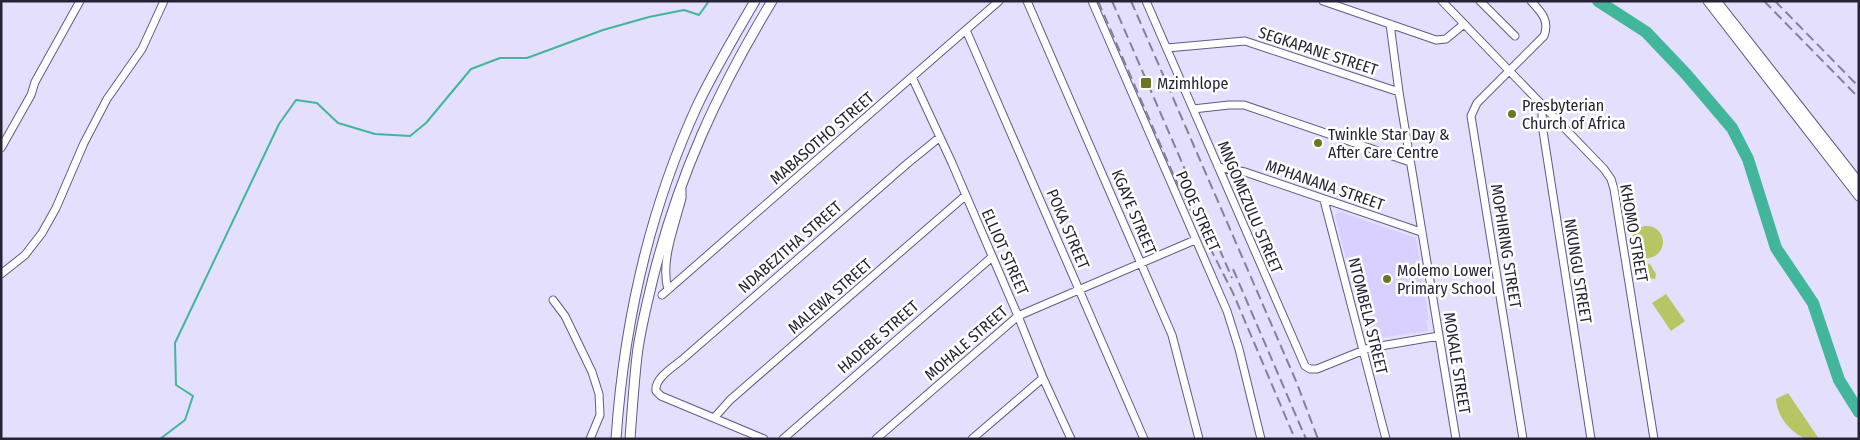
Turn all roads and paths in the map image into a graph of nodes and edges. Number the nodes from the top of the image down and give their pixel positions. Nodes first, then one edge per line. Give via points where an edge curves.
1 (80, 1) edge
2 (164, 1) edge
3 (756, 1) edge
4 (772, 1) edge
5 (999, 1) edge
6 (1027, 1) edge
7 (1092, 1) edge
8 (1146, 1) edge
9 (1324, 1) edge
10 (1442, 1) edge
11 (1480, 1) edge
12 (1531, 1) edge
13 (1708, 1) edge
14 (1716, 1) edge
15 (1390, 24) junction
16 (1464, 24) junction
17 (966, 30) junction
18 (1516, 36) dead end
19 (1167, 48) junction
20 (1509, 71) junction
21 (912, 77) junction
22 (1399, 92) junction
23 (1544, 108) junction
24 (1193, 109) junction
25 (940, 137) junction
26 (1, 148) edge
27 (1410, 162) junction
28 (1218, 167) junction
29 (683, 179) junction
30 (1859, 184) edge
31 (965, 196) junction
32 (1859, 196) edge
33 (1324, 200) junction
34 (1421, 232) junction
35 (1195, 240) junction
36 (992, 257) junction
37 (1141, 263) junction
38 (1, 274) edge
39 (1078, 289) junction
40 (553, 300) dead end
41 (1018, 316) junction
42 (1439, 336) junction
43 (1363, 351) junction
44 (1043, 378) junction
45 (714, 418) junction
46 (590, 439) edge
47 (616, 439) edge
48 (630, 439) edge
49 (764, 439) edge
50 (783, 439) edge
51 (876, 439) edge
52 (972, 439) edge
53 (1070, 439) edge
54 (1144, 439) edge
55 (1199, 439) edge
56 (1261, 439) edge
57 (1386, 439) edge
58 (1456, 439) edge
59 (1523, 439) edge
60 (1591, 439) edge
61 (1654, 439) edge

1 - 26 street
2 - 38 street via 142,49 107,98 42,233 25,255
3 - 47 main road via 698,104 660,202 630,320
4 - 29 main road via 717,99
5 - 17 street, MABASOTHO STREET
6 - 37 street, KGAYE STREET
7 - 35 street, POOE STREET
8 - 19 street, MNGOMEZULU STREET
9 - 15 street
10 - 16 street, KHOMO STREET
11 - 18 street
12 - 20 street, MOPHIRING STREET via 1545,17 1545,32
13 - 32 main road
14 - 30 main road
15 - 16 street via 1441,40
15 - 22 street, MOKALE STREET
16 - 20 street, KHOMO STREET
17 - 21 street, MABASOTHO STREET
17 - 39 street, POKA STREET
19 - 22 street, SEGKAPANE STREET via 1245,41
19 - 24 street, MNGOMEZULU STREET
20 - 23 street, KHOMO STREET
20 - 59 street, MOPHIRING STREET via 1477,102 1471,116
21 - 25 street, ELLIOT STREET
21 - 29 street, MABASOTHO STREET via 665,293 666,269 682,198
22 - 27 street, MOKALE STREET
23 - 60 street, NKUNGU STREET via 1544,140
23 - 61 street, KHOMO STREET via 1604,169 1614,188
24 - 27 street via 1244,105
24 - 28 street, MNGOMEZULU STREET
25 - 31 street, ELLIOT STREET
25 - 45 street, NDABEZITHA STREET via 660,379 656,386 659,394
27 - 34 street, MOKALE STREET
28 - 33 street, MPHANANA STREET via 1245,172
28 - 43 street, MNGOMEZULU STREET via 1304,364 1317,369
29 - 48 main road via 662,244 642,324
31 - 36 street, ELLIOT STREET
31 - 45 street, MALEWA STREET via 730,400
33 - 34 street, MPHANANA STREET
33 - 43 street, NTOMBELA STREET
34 - 42 street, MOKALE STREET
35 - 37 street, MOHALE STREET
35 - 56 street, POOE STREET via 1229,316
36 - 41 street, ELLIOT STREET
36 - 50 street, HADEBE STREET
37 - 39 street, MOHALE STREET
37 - 55 street, KGAYE STREET via 1172,335
39 - 41 street, MOHALE STREET
39 - 54 street, POKA STREET
40 - 46 street via 565,316 599,394 600,415
41 - 44 street, ELLIOT STREET
41 - 51 street, MOHALE STREET
42 - 43 street, MNGOMEZULU STREET
42 - 58 street, MOKALE STREET
43 - 57 street, NTOMBELA STREET
44 - 52 street
44 - 53 street, ELLIOT STREET
45 - 49 street

